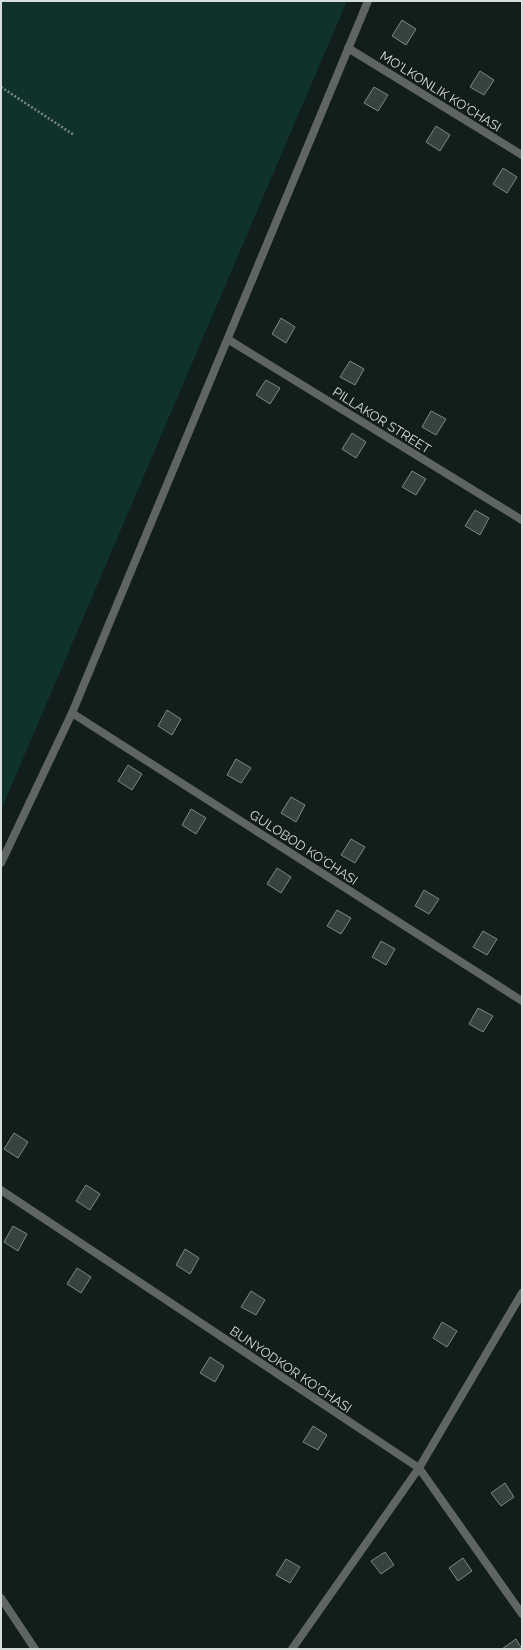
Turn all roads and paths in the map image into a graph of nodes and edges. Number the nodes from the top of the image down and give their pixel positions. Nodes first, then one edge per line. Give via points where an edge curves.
1 (368, 1) edge
2 (348, 48) junction
3 (1, 87) edge
4 (74, 134) dead end
5 (522, 155) edge
6 (229, 340) junction
7 (522, 520) edge
8 (72, 713) junction
9 (1, 863) edge
10 (522, 1001) edge
11 (1, 1190) edge
12 (522, 1293) edge
13 (419, 1468) junction
14 (1, 1598) edge
15 (522, 1614) edge
16 (35, 1649) edge
17 (292, 1649) edge

1 - 2 street
2 - 5 street, MO'LKONLIK KO'CHASI
2 - 6 street
3 - 4 path
6 - 7 street, PILLAKOR STREET
6 - 8 street
8 - 9 street
8 - 10 street, GULOBOD KO'CHASI
11 - 13 street, BUNYODKOR KO'CHASI
12 - 13 street
13 - 15 street, BUNYODKOR KO'CHASI
13 - 17 street
14 - 16 street

